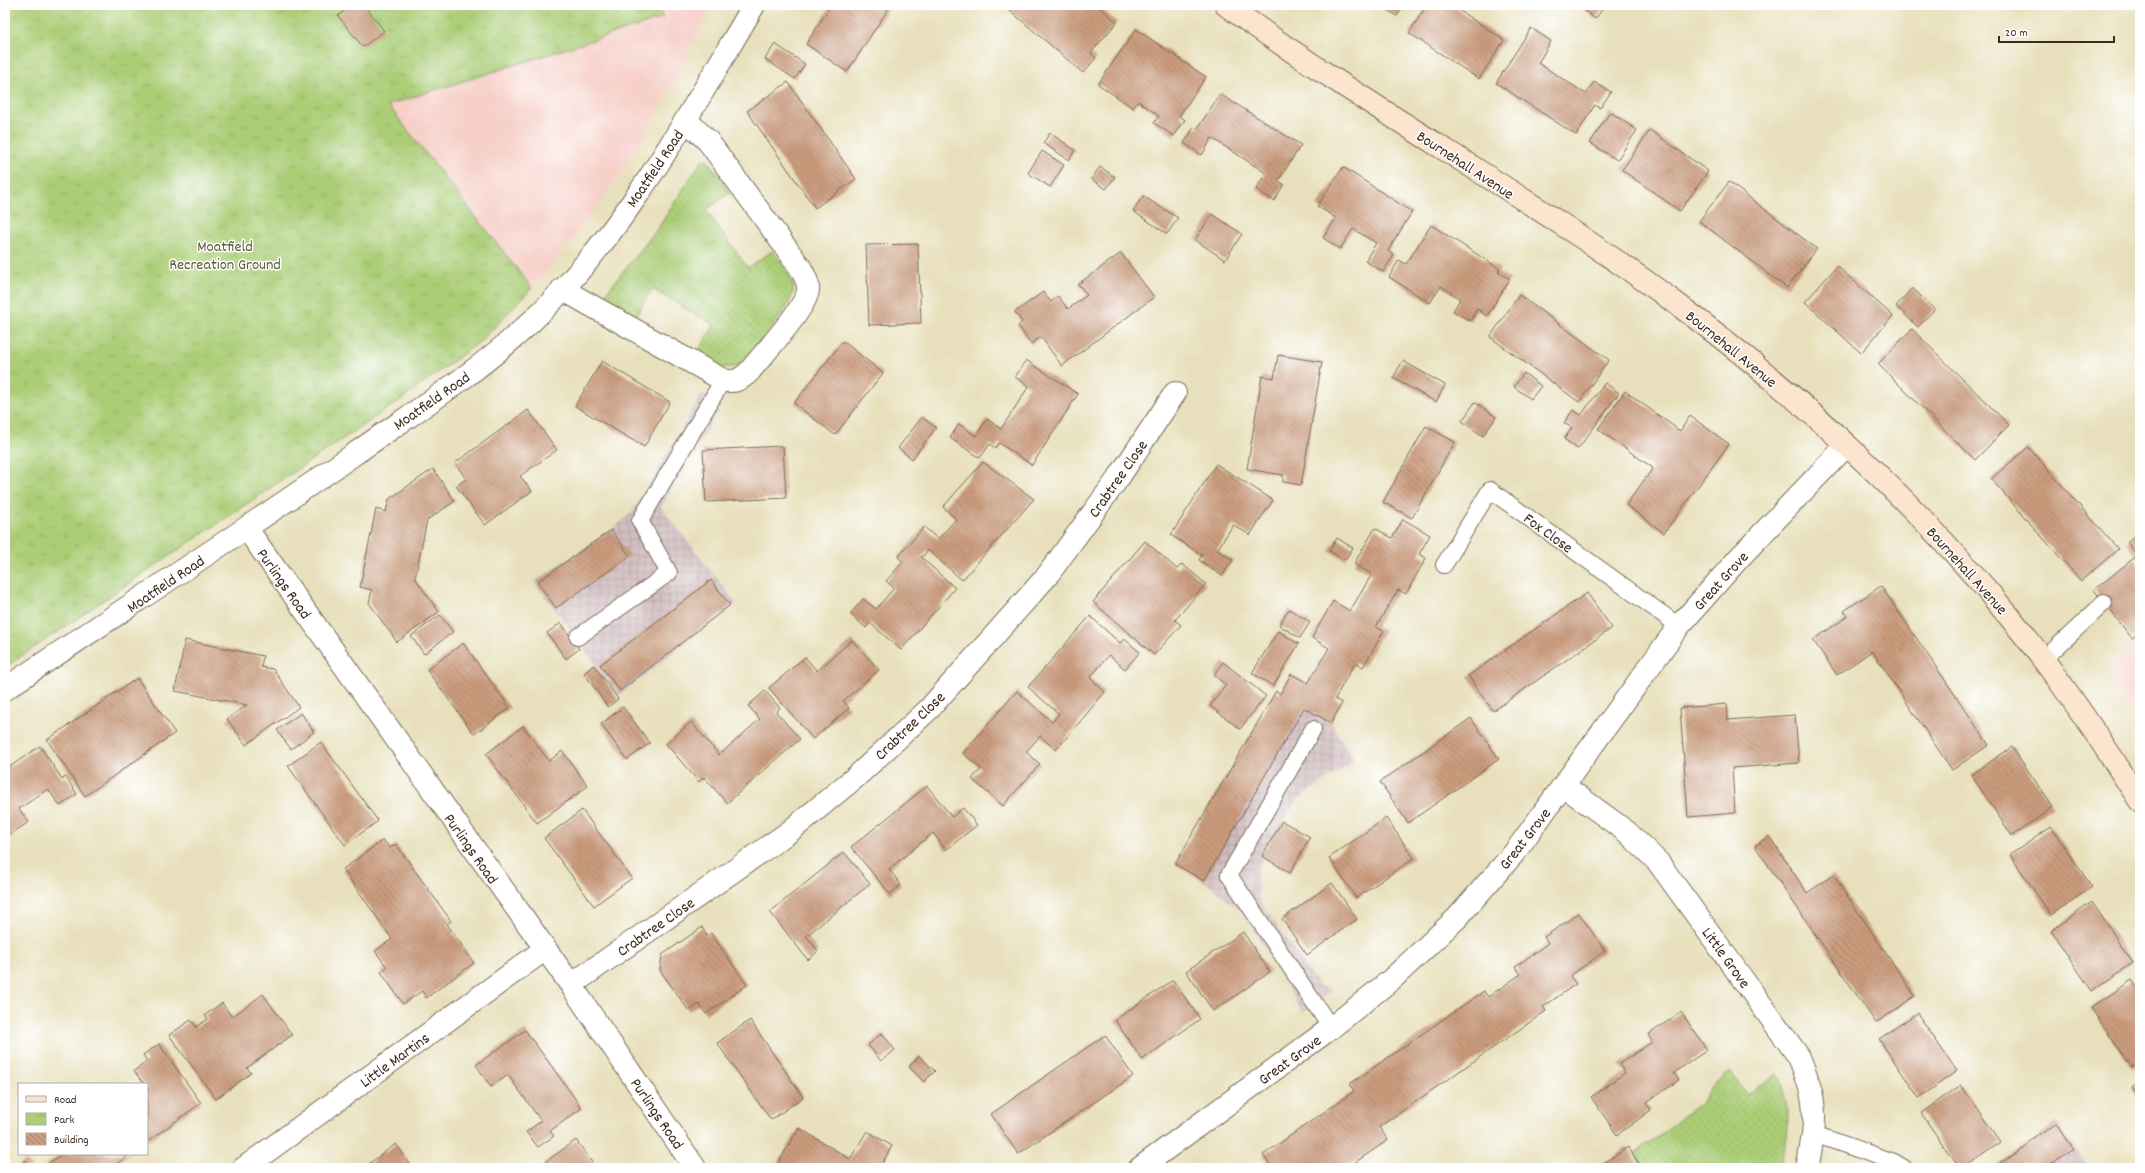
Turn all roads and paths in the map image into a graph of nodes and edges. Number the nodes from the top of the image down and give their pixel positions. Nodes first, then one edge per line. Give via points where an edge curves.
1 (754, 5) edge
2 (1226, 5) edge
3 (686, 120) junction
4 (562, 289) junction
5 (722, 380) junction
6 (1175, 393) dead end
7 (1846, 446) junction
8 (246, 529) junction
9 (1444, 565) dead end
10 (2104, 603) dead end
11 (1679, 626) junction
12 (578, 637) dead end
13 (2043, 660) junction
14 (5, 689) edge
15 (1313, 729) dead end
16 (1564, 786) junction
17 (2140, 801) edge
18 (544, 950) junction
19 (571, 985) junction
20 (1331, 1028) junction
21 (1814, 1134) junction
22 (244, 1168) edge
23 (695, 1168) edge
24 (1140, 1168) edge
25 (1806, 1168) edge
26 (1904, 1168) edge

1 - 3 street, Moatfield Road
2 - 7 street, Bournehall Avenue via 1677,304 1778,385
3 - 4 street, Moatfield Road via 654,173 604,240
3 - 5 street via 708,141 800,267 808,288 806,299 749,372 736,381
4 - 5 street
4 - 8 street, Moatfield Road via 532,321 486,362
5 - 12 lane via 640,521 669,573
6 - 19 street, Crabtree Close via 1119,477 1047,576 929,709 857,776 789,832
7 - 11 street, Great Grove via 1739,558
7 - 13 street, Bournehall Avenue via 1930,528 2009,615
8 - 14 street, Moatfield Road
8 - 18 street, Purlings Road
9 - 11 lane, Fox Close via 1490,490
10 - 13 lane
11 - 16 street, Great Grove
13 - 17 street, Bournehall Avenue via 2086,718
15 - 20 lane via 1229,875
16 - 20 street, Great Grove via 1515,852 1457,918 1392,980
16 - 21 street, Little Grove via 1627,832 1658,862 1799,1057 1811,1085 1816,1113
18 - 19 street, Purlings Road
18 - 22 street, Little Martins
19 - 23 street, Purlings Road
20 - 24 street, Great Grove
21 - 25 street, Little Grove
21 - 26 lane via 1894,1162

